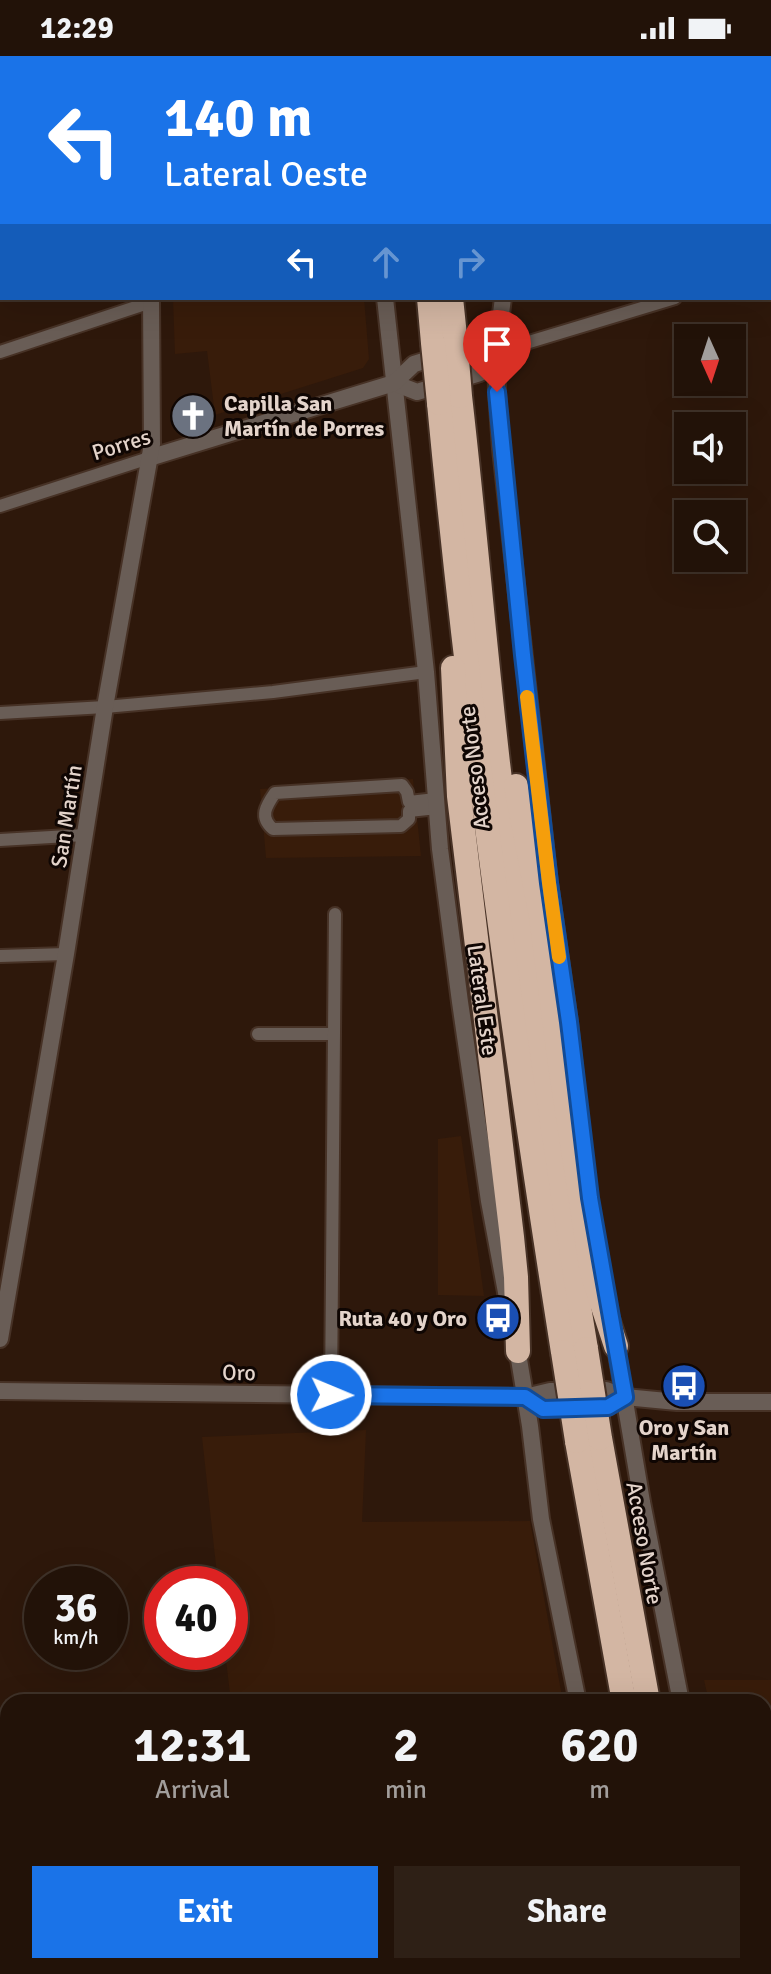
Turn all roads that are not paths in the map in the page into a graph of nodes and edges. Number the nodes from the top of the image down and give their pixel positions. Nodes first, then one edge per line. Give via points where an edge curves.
1 (151, 300) edge
2 (385, 300) edge
3 (430, 300) edge
4 (451, 300) edge
5 (503, 300) edge
6 (668, 300) edge
7 (444, 340) junction
8 (0, 352) edge
9 (496, 352) junction
10 (394, 383) junction
11 (450, 400) junction
12 (149, 458) junction
13 (0, 506) edge
14 (449, 514) junction
15 (480, 586) junction
16 (426, 672) junction
17 (105, 707) junction
18 (0, 713) edge
19 (437, 804) junction
20 (85, 835) junction
21 (0, 840) edge
22 (335, 914) dead end
23 (66, 954) junction
24 (0, 956) edge
25 (258, 1034) dead end
26 (334, 1034) junction
27 (0, 1339) edge
28 (616, 1346) junction
29 (574, 1350) junction
30 (518, 1351) junction
31 (0, 1391) edge
32 (331, 1395) junction
33 (525, 1397) junction
34 (625, 1397) junction
35 (771, 1402) edge
36 (589, 1439) junction
37 (576, 1694) edge
38 (623, 1694) edge
39 (646, 1694) edge
40 (679, 1694) edge

1 - 8 street
1 - 12 street, San Martín
2 - 10 street, Lateral Este
3 - 7 highway, Acceso Norte
4 - 7 highway, Acceso Norte
5 - 9 street
6 - 9 street, Porres
7 - 11 highway, Acceso Norte, bridge
9 - 10 street, Porres via 478,344 414,364
9 - 10 street, Porres via 480,373 417,392
9 - 28 street via 501,449 549,883 590,1198
10 - 12 street, Porres
10 - 16 street, Lateral Este
11 - 14 highway, Acceso Norte
11 - 15 highway, Acceso Norte
12 - 13 street, Porres
12 - 17 street, San Martín
14 - 29 highway, Acceso Norte via 536,1182
14 - 30 highway via 459,796 512,1237
15 - 28 highway via 541,917 592,1273
15 - 29 highway, Acceso Norte via 511,861 558,1180
16 - 17 street
16 - 19 street, Lateral Este
17 - 18 street
17 - 20 street, San Martín
19 - 19 street via 409,802 402,785 275,793 264,818 273,829 401,826 409,811
19 - 30 street, Lateral Este via 489,1201
20 - 21 street
20 - 23 street, San Martín
22 - 26 street
23 - 24 street
23 - 27 street, San Martín
25 - 26 street
26 - 32 street
28 - 34 street
29 - 36 highway, Acceso Norte, bridge
30 - 33 street, Lateral Este
31 - 32 street, Oro
32 - 33 street, Oro
33 - 34 street, Oro via 606,1390
33 - 37 street, Lateral Este via 541,1519
34 - 35 street, Oro
34 - 40 street
36 - 38 highway, Acceso Norte
36 - 39 highway, Acceso Norte

